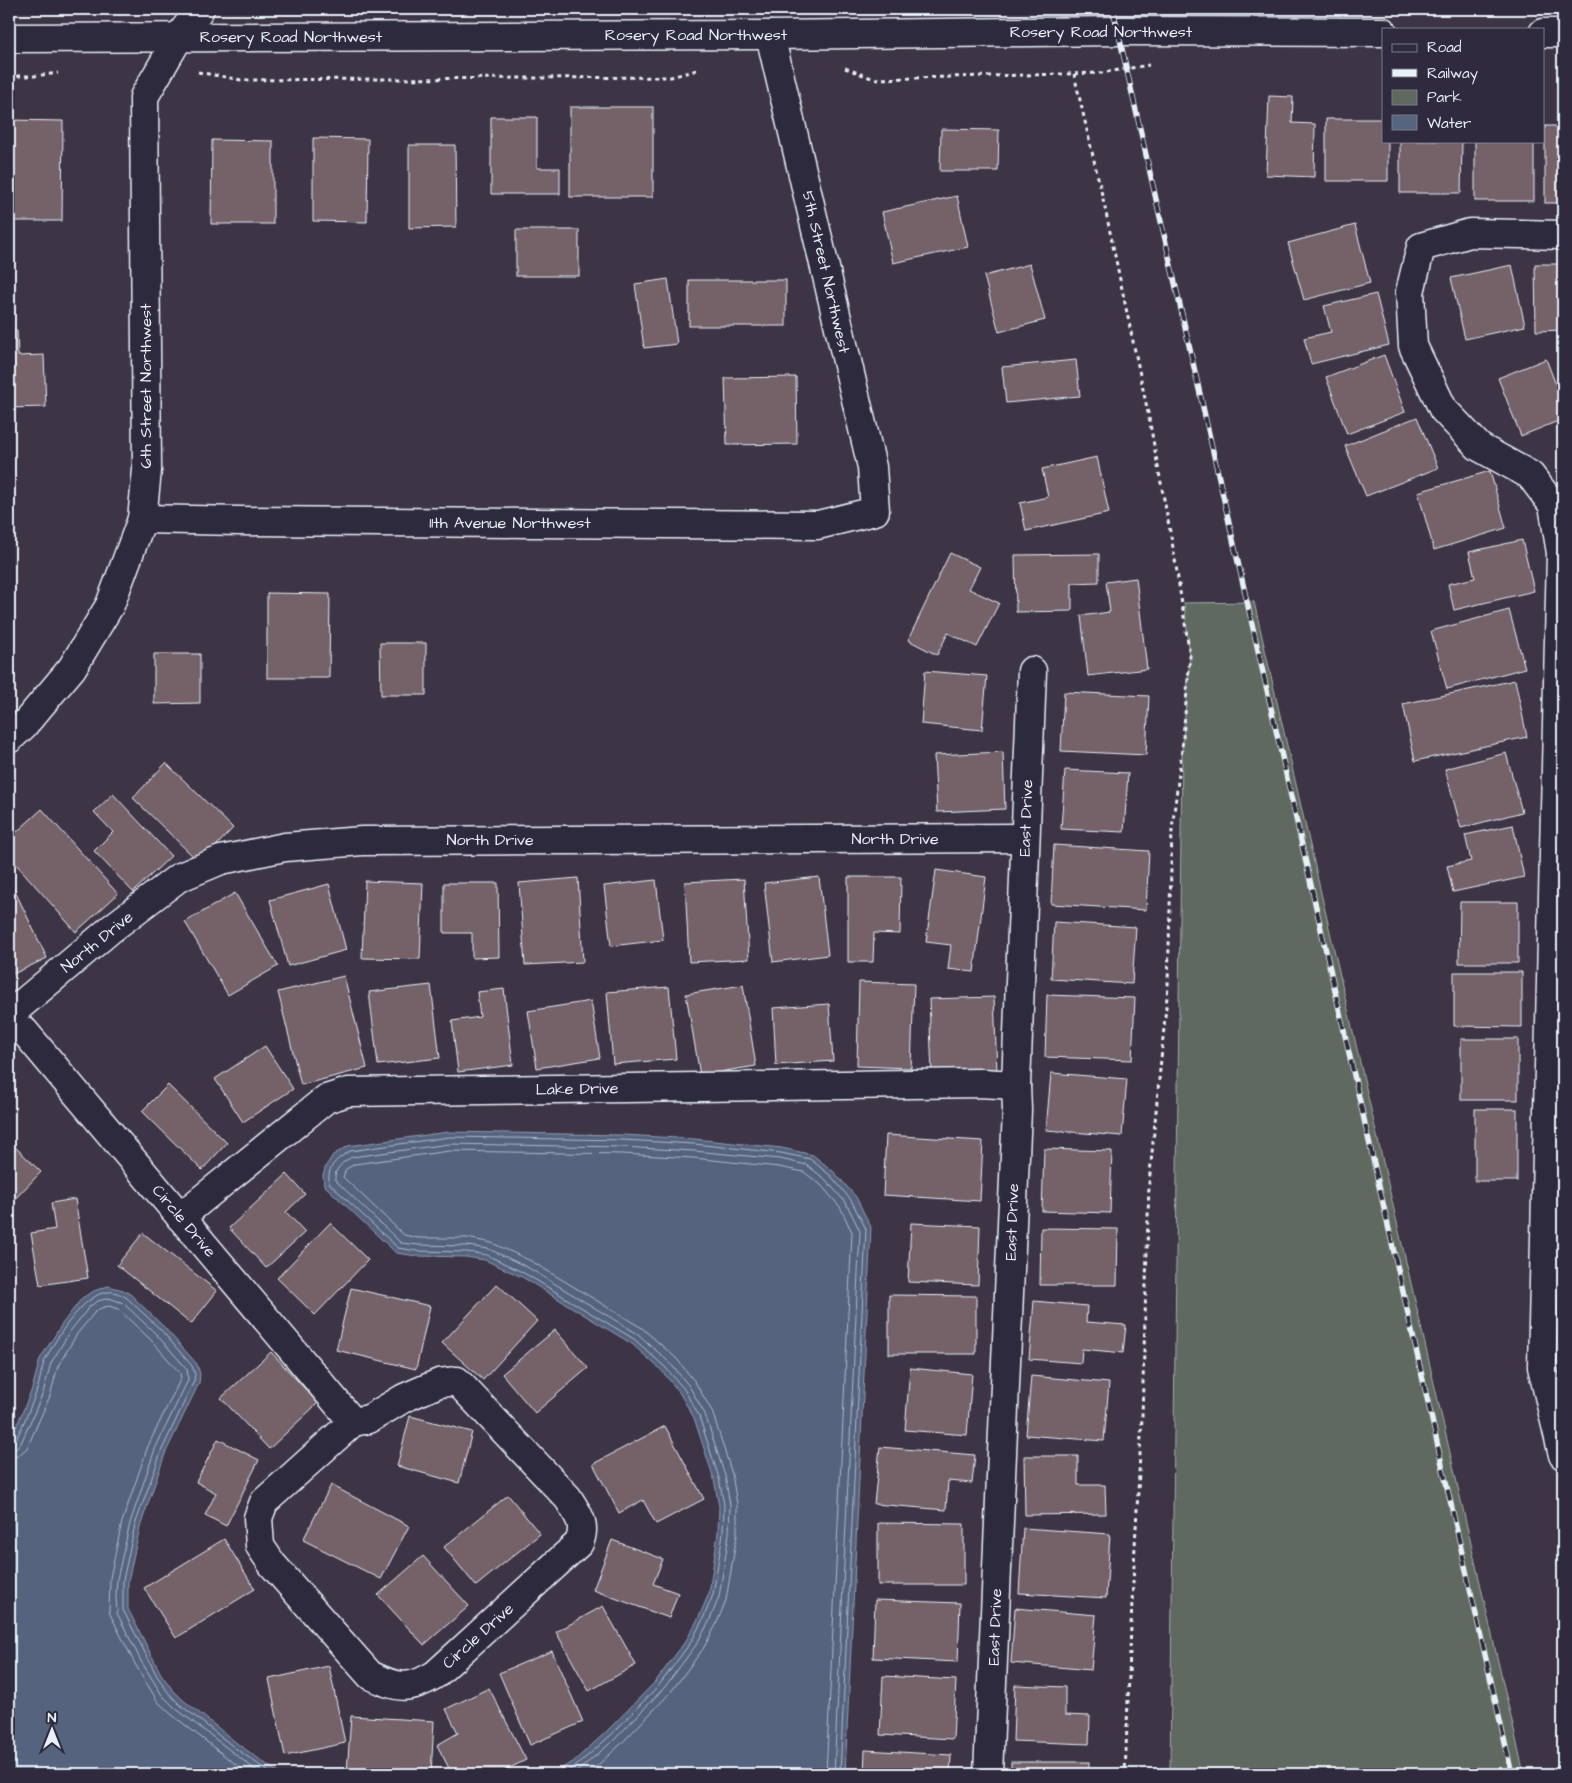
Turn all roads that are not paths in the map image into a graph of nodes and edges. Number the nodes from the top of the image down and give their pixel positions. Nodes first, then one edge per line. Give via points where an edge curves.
1 (200, 9) edge
2 (1382, 32) edge
3 (1544, 32) edge
4 (1563, 33) edge
5 (770, 35) junction
6 (179, 37) junction
7 (9, 38) edge
8 (1563, 235) edge
9 (876, 511) joint
10 (142, 519) junction
11 (1032, 671) dead end
12 (9, 739) edge
13 (1025, 838) junction
14 (9, 1015) edge
15 (9, 1028) edge
16 (1016, 1085) junction
17 (180, 1217) junction
18 (353, 1422) junction
19 (1563, 1455) edge
20 (988, 1774) edge

1 - 6 street, 6th Street Northwest
2 - 5 street, Rosery Road Northwest
3 - 4 street
5 - 6 street, Rosery Road Northwest
5 - 9 street, 5th Street Northwest via 872,467
6 - 7 street, Rosery Road Northwest
6 - 10 street, 6th Street Northwest via 144,97 147,470
8 - 19 street via 1470,233 1421,247 1410,292 1413,346 1443,409 1479,447 1530,475 1554,505 1561,553 1542,1367
9 - 10 street, 11th Avenue Northwest via 818,525
10 - 12 street, 6th Street Northwest via 110,605 72,668
11 - 13 street, East Drive
13 - 14 street, North Drive via 362,841 285,847 221,860 178,878
13 - 16 street, East Drive
15 - 17 street, Circle Drive via 24,1031
16 - 17 street, Lake Drive via 348,1092 326,1099
16 - 20 street, East Drive
17 - 18 street, Circle Drive
18 - 18 street, Circle Drive via 370,1419 404,1398 439,1383 457,1381 568,1498 580,1518 583,1533 579,1543 436,1674 421,1684 403,1687 370,1675 272,1564 260,1546 258,1518 264,1502

